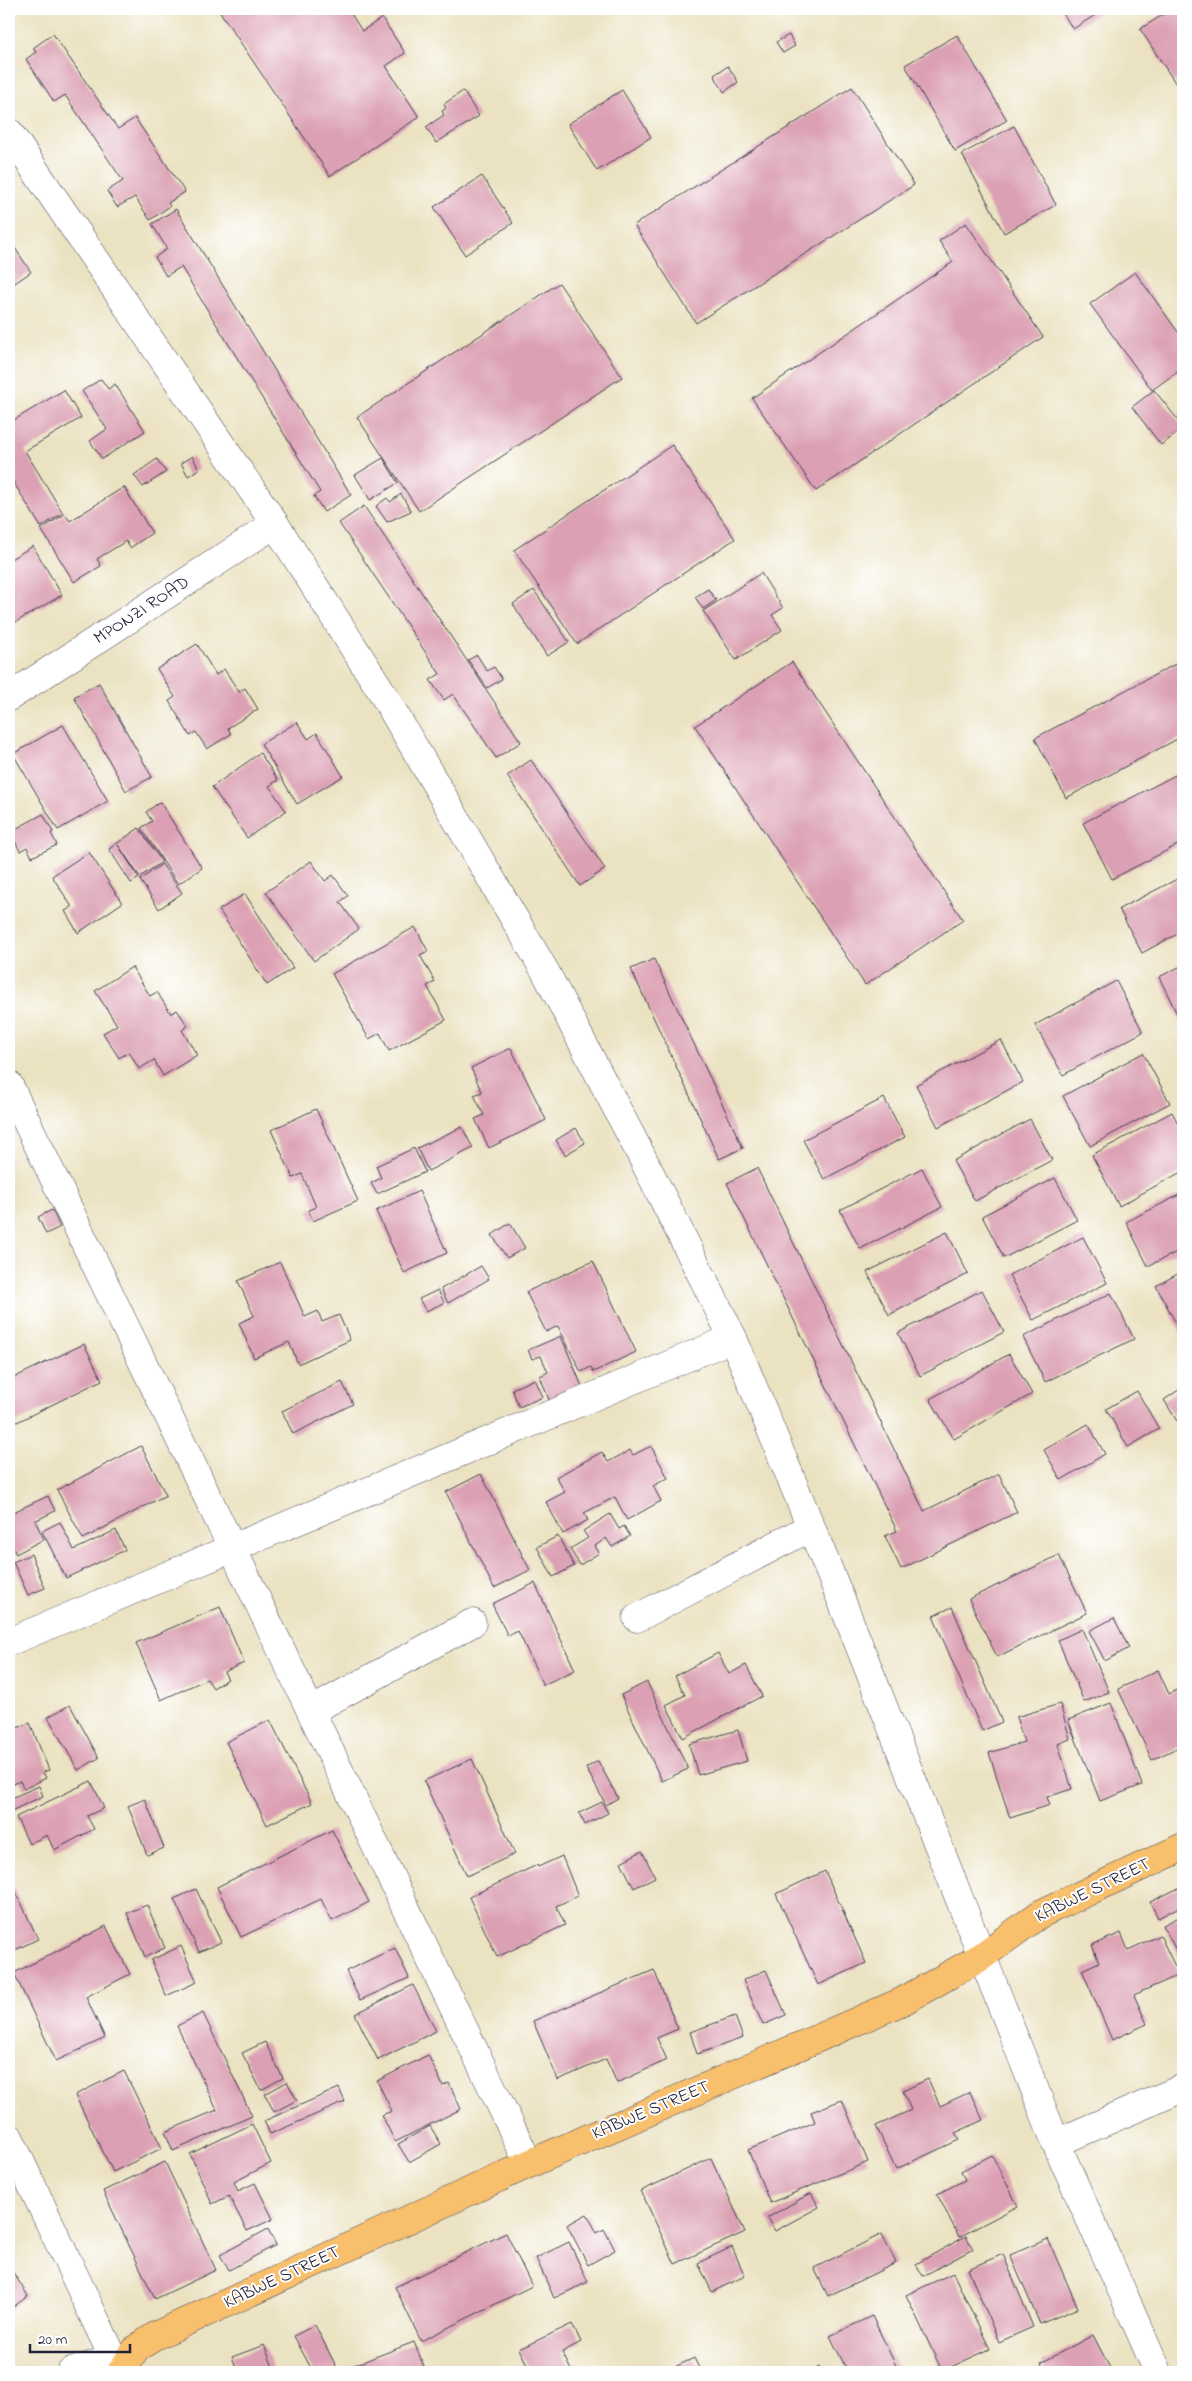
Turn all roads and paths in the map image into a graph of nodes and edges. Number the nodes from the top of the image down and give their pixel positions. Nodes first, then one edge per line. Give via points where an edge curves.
1 (9, 132) edge
2 (276, 524) junction
3 (9, 697) edge
4 (9, 1085) edge
5 (733, 1338) junction
6 (811, 1527) junction
7 (232, 1548) junction
8 (637, 1618) dead end
9 (472, 1623) dead end
10 (9, 1642) edge
11 (311, 1711) junction
12 (1183, 1847) edge
13 (981, 1957) junction
14 (1183, 2088) edge
15 (9, 2137) edge
16 (1056, 2143) junction
17 (529, 2164) junction
18 (118, 2368) edge
19 (71, 2372) edge
20 (1158, 2372) edge

1 - 2 street
2 - 3 street, MPONZI ROAD
2 - 5 street via 380,688 545,971
4 - 7 street
5 - 6 street
5 - 7 street
6 - 8 street
6 - 13 street
7 - 10 street
7 - 11 street
9 - 11 street
11 - 17 street
12 - 13 main road, KABWE STREET via 1040,1914
13 - 16 street
13 - 17 main road, KABWE STREET via 903,2001
14 - 16 street
15 - 18 street
16 - 20 street
17 - 18 main road, KABWE STREET via 157,2335 137,2348
18 - 19 street

